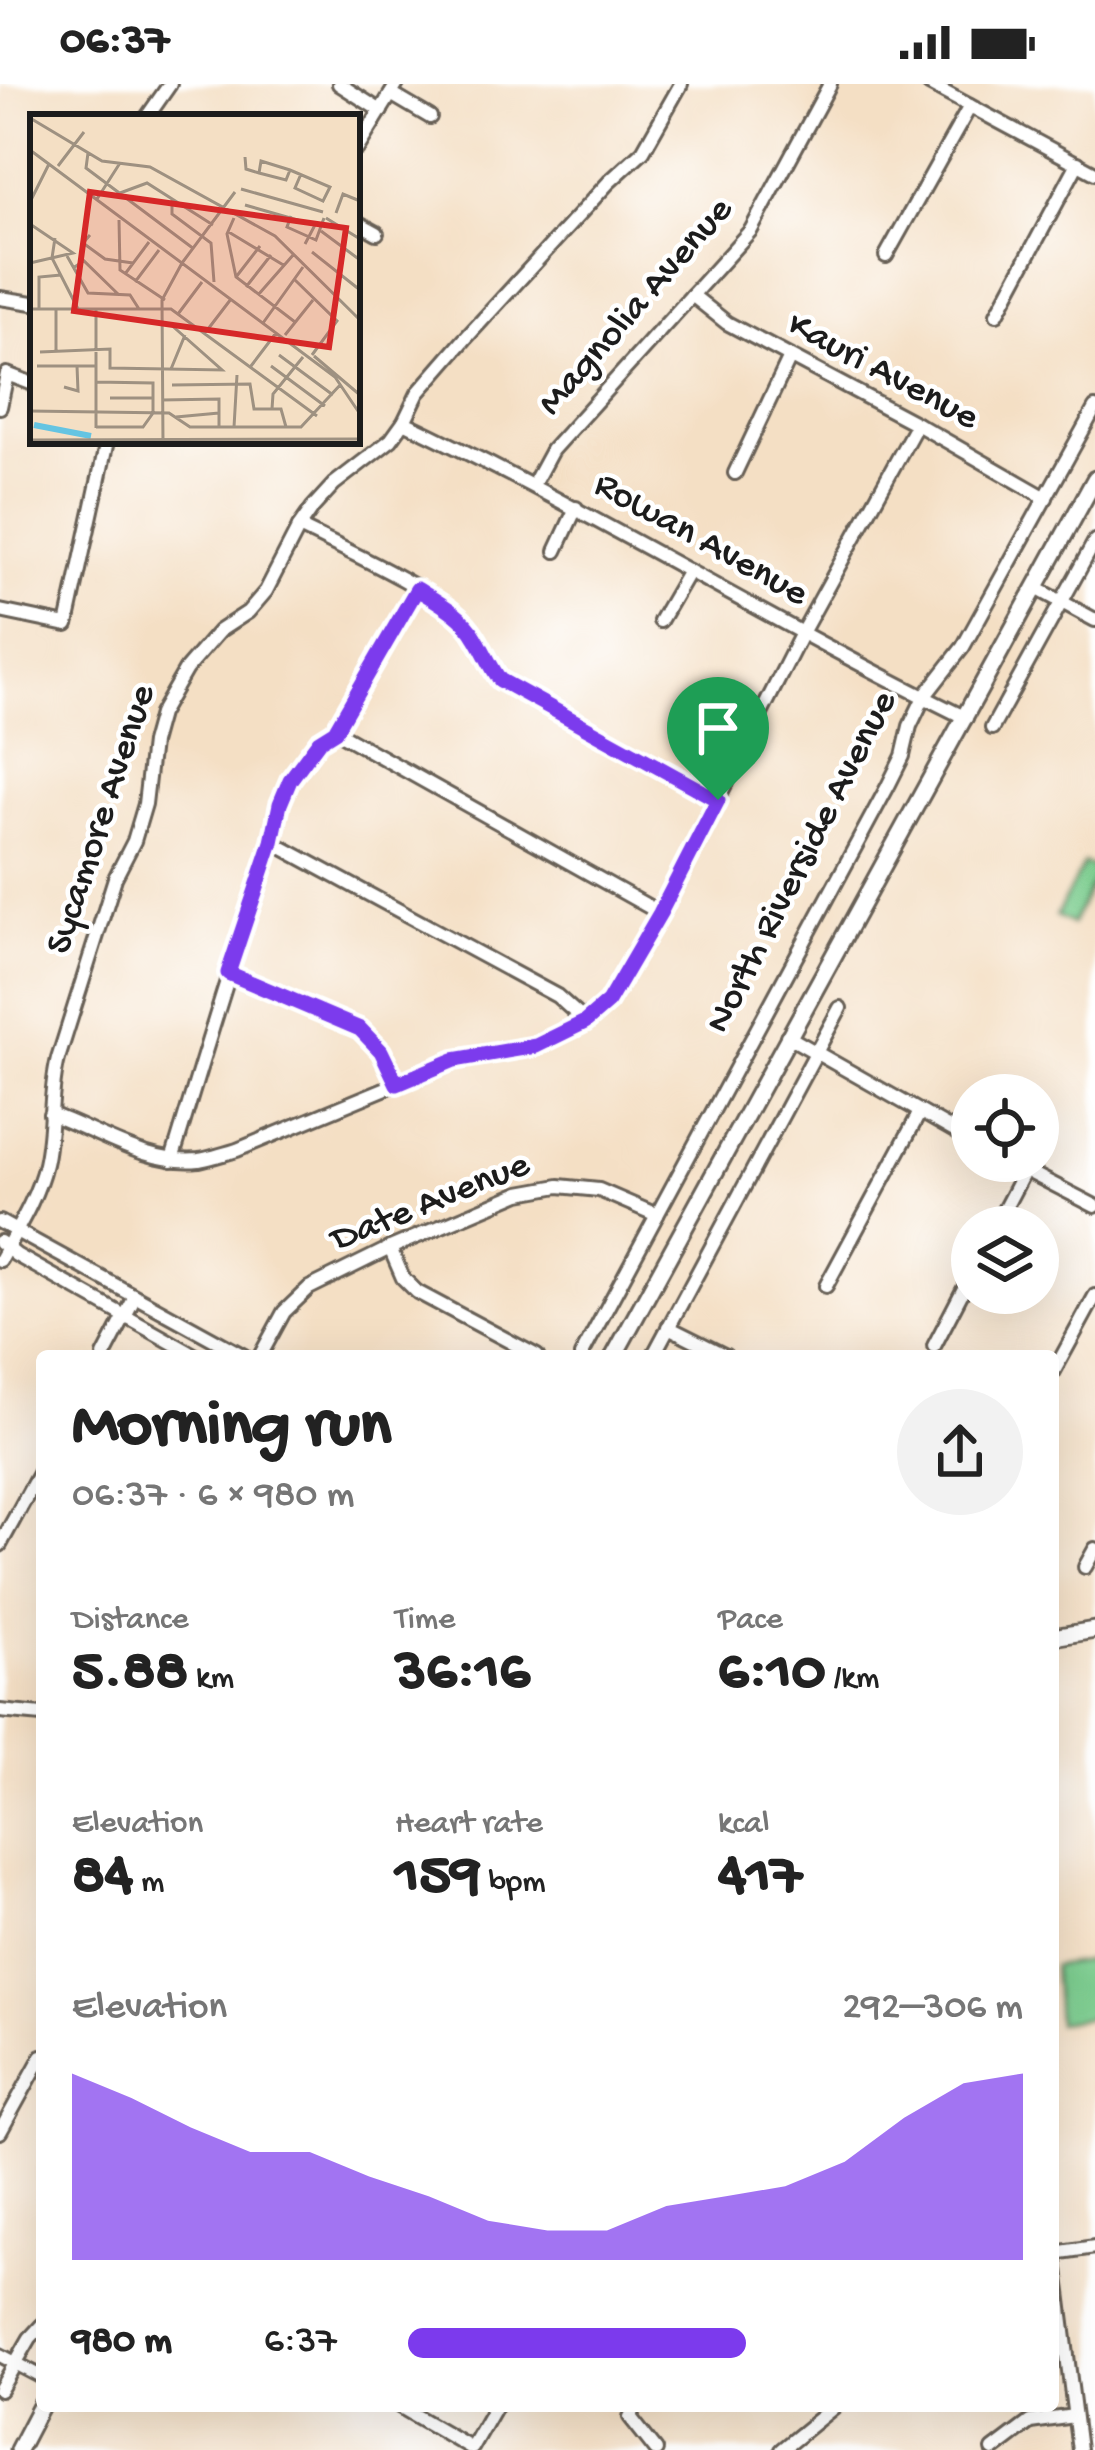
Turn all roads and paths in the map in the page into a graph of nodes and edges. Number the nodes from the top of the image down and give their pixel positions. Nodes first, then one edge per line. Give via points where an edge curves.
1 (170, 84) edge
2 (339, 84) edge
3 (681, 84) edge
4 (830, 84) edge
5 (929, 84) edge
6 (394, 89) edge
7 (970, 106) junction
8 (381, 111) junction
9 (149, 114) edge
10 (430, 117) dead end
11 (360, 144) edge
12 (1078, 164) junction
13 (1095, 173) edge
14 (360, 224) edge
15 (377, 233) dead end
16 (886, 256) dead end
17 (692, 295) junction
18 (0, 298) edge
19 (30, 303) edge
20 (998, 314) dead end
21 (790, 357) junction
22 (30, 383) edge
23 (0, 406) edge
24 (1095, 408) edge
25 (404, 422) junction
26 (916, 424) junction
27 (106, 444) edge
28 (735, 473) dead end
29 (1095, 479) edge
30 (533, 485) junction
31 (1046, 499) junction
32 (576, 508) junction
33 (299, 527) junction
34 (1095, 541) edge
35 (556, 551) dead end
36 (689, 572) junction
37 (1036, 588) junction
38 (417, 589) junction
39 (1061, 602) junction
40 (0, 611) edge
41 (1095, 620) edge
42 (660, 621) dead end
43 (802, 631) junction
44 (924, 697) junction
45 (966, 718) junction
46 (992, 728) dead end
47 (335, 731) junction
48 (718, 800) junction
49 (272, 842) junction
50 (660, 913) junction
51 (228, 973) junction
52 (840, 1008) dead end
53 (585, 1022) junction
54 (787, 1036) junction
55 (816, 1054) junction
56 (397, 1084) junction
57 (920, 1112) junction
58 (50, 1114) junction
59 (951, 1129) edge
60 (172, 1160) junction
61 (1048, 1182) edge
62 (1095, 1206) edge
63 (657, 1215) junction
64 (0, 1222) edge
65 (16, 1230) junction
66 (390, 1248) junction
67 (2, 1250) edge
68 (826, 1286) dead end
69 (1095, 1296) edge
70 (135, 1297) junction
71 (951, 1313) edge
72 (125, 1316) junction
73 (668, 1327) junction
74 (934, 1346) dead end
75 (107, 1350) edge
76 (185, 1350) edge
77 (233, 1350) edge
78 (263, 1350) edge
79 (526, 1350) edge
80 (584, 1350) edge
81 (617, 1350) edge
82 (656, 1350) edge
83 (714, 1350) edge
84 (1059, 1362) edge
85 (36, 1479) edge
86 (0, 1545) edge
87 (1095, 1549) edge
88 (1085, 1567) dead end
89 (1095, 1630) edge
90 (1059, 1635) edge
91 (0, 1711) edge
92 (36, 1714) edge
93 (36, 2067) edge
94 (0, 2132) edge
95 (1095, 2247) edge
96 (1059, 2249) edge
97 (1059, 2291) edge
98 (36, 2332) edge
99 (0, 2355) edge
100 (14, 2363) junction
101 (36, 2374) edge
102 (0, 2390) edge
103 (38, 2412) edge
104 (409, 2412) edge
105 (492, 2412) edge
106 (633, 2412) edge
107 (828, 2412) edge
108 (1074, 2416) junction
109 (18, 2450) edge
110 (656, 2450) edge
111 (781, 2450) edge
112 (993, 2450) edge
113 (1079, 2450) edge

1 - 9 street
2 - 8 street
3 - 25 street, Sycamore Avenue via 643,151 453,352
4 - 17 street, Magnolia Avenue via 751,230
5 - 7 street
6 - 8 street
6 - 10 street
7 - 12 street
7 - 16 street
8 - 11 street
12 - 13 street
12 - 20 street
14 - 15 street
17 - 21 street, Kauri Avenue
17 - 30 street, Magnolia Avenue via 552,450
18 - 19 street
21 - 26 street, Kauri Avenue
21 - 28 street
22 - 23 street via 7,374
24 - 31 street, North Riverside Avenue
25 - 30 street, Rowan Avenue
25 - 33 street, Sycamore Avenue
26 - 31 street, Kauri Avenue
26 - 43 street
27 - 40 street via 67,625
29 - 37 main road, North Riverside Avenue
30 - 32 street, Rowan Avenue
31 - 44 street, North Riverside Avenue via 963,647
32 - 35 street
32 - 36 street, Rowan Avenue
33 - 38 street
33 - 58 street, Sycamore Avenue via 266,591 200,650 160,714 145,804 58,1059
34 - 39 street
36 - 42 street
36 - 43 street, Rowan Avenue
37 - 39 street
37 - 45 main road, North Riverside Avenue
38 - 47 street
38 - 48 street via 467,625 500,680
39 - 41 street
39 - 46 street
43 - 44 street, Rowan Avenue
43 - 48 street
44 - 45 street, Rowan Avenue
44 - 63 street, North Riverside Avenue via 889,786
45 - 54 main road, North Riverside Avenue
47 - 49 street via 290,780
47 - 50 street
48 - 50 street
49 - 51 street
49 - 53 street via 557,996
50 - 53 street via 608,1002
51 - 56 street via 360,1029
51 - 60 street
52 - 55 street
53 - 56 street via 536,1046 454,1060
54 - 55 street
54 - 81 main road, North Riverside Avenue
55 - 57 street
55 - 73 street
56 - 60 street via 237,1150
57 - 59 street
57 - 68 street
58 - 60 street
58 - 65 street, Sycamore Avenue via 45,1166
61 - 62 street
63 - 66 street, Date Avenue via 599,1190 559,1186 520,1193
63 - 80 street, North Riverside Avenue
64 - 65 street
65 - 67 street, Sycamore Avenue
65 - 70 street
66 - 78 street, Date Avenue via 309,1288
66 - 79 street via 417,1292
67 - 72 street
69 - 84 street
70 - 72 street
70 - 77 street
71 - 74 street
72 - 75 street
72 - 76 street
73 - 82 street
73 - 83 street
85 - 86 street
87 - 88 street
89 - 90 main road
91 - 92 street
93 - 94 street
95 - 96 street
97 - 108 street
98 - 100 street
99 - 100 street
100 - 101 street
100 - 102 street
103 - 109 main road
104 - 105 street via 471,2448
106 - 110 street
107 - 111 street
108 - 112 street via 1030,2422
108 - 113 street

